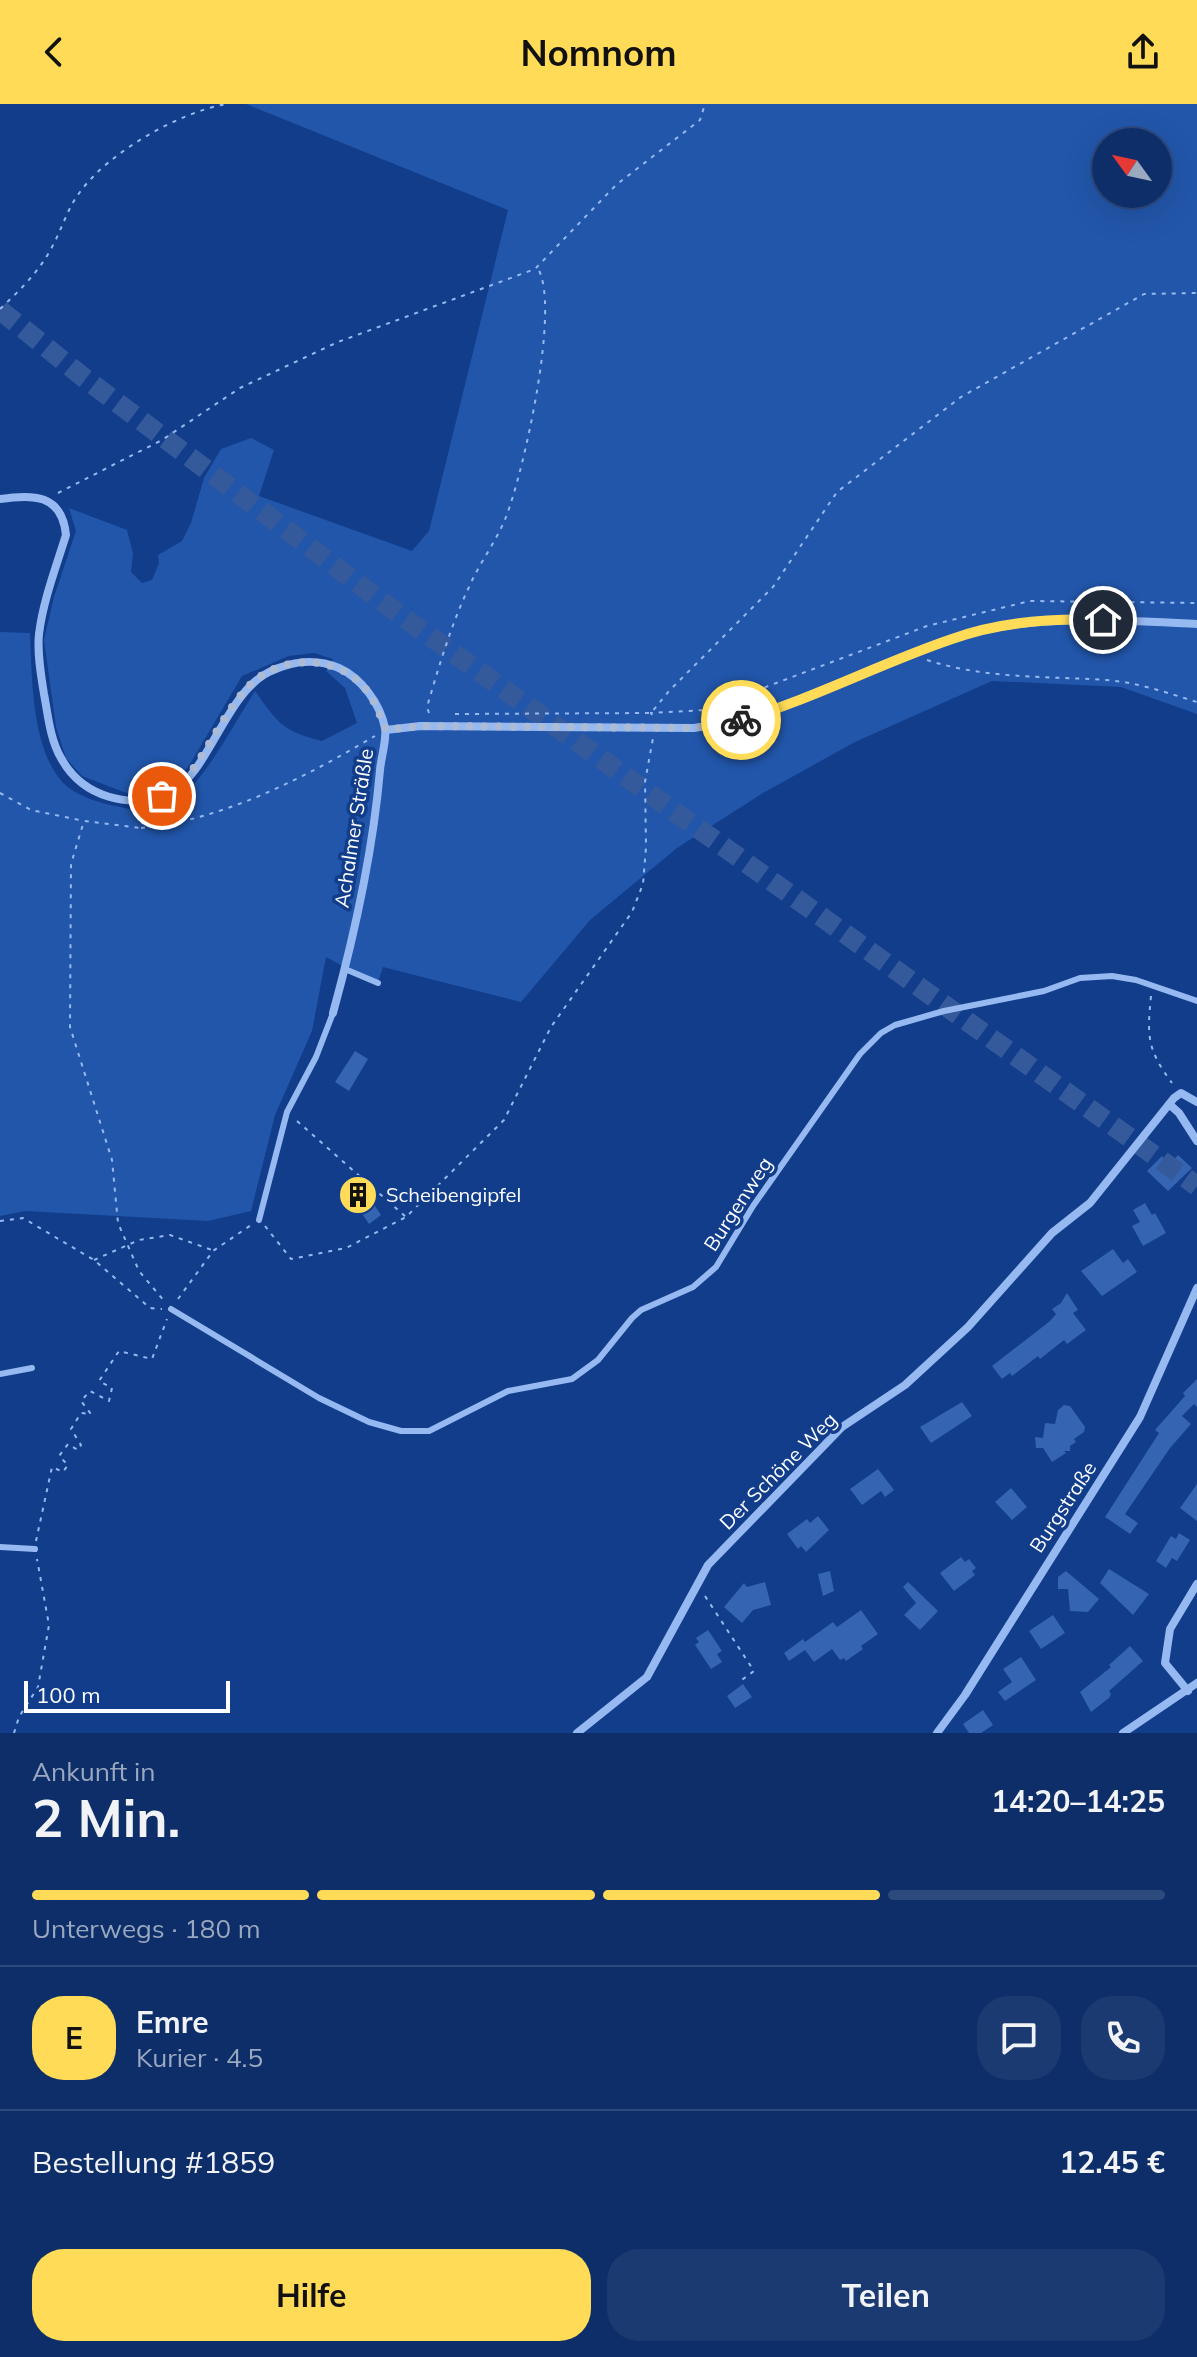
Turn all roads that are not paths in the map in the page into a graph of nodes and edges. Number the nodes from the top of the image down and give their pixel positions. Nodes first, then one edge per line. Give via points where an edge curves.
1 (0, 499) edge
2 (1197, 624) edge
3 (386, 730) junction
4 (345, 969) junction
5 (378, 983) dead end
6 (1197, 1001) edge
7 (333, 1013) joint
8 (1197, 1102) edge
9 (1169, 1104) junction
10 (1197, 1141) edge
11 (259, 1220) road end
12 (1197, 1288) edge
13 (171, 1309) road end
14 (32, 1368) dead end
15 (0, 1374) edge
16 (0, 1547) edge
17 (35, 1549) road end
18 (1197, 1584) edge
19 (1197, 1683) edge
20 (1188, 1691) junction
21 (577, 1733) edge
22 (937, 1733) edge
23 (1123, 1733) edge

1 - 3 street, Achalmer Sträßle via 47,499 64,522 66,535 39,636 42,683 61,759 90,789 116,799 152,799 175,790 247,688 289,664 313,661 348,672 366,688
2 - 3 street via 1075,619 1011,625 954,638 728,724
3 - 4 street, Achalmer Sträßle via 363,889
4 - 5 lane
4 - 7 street, Achalmer Sträßle
6 - 13 lane, Burgenweg via 1136,980 1080,978 895,1025 860,1054 705,1278 641,1310 598,1360 572,1379 508,1391 429,1431 401,1431 369,1422
7 - 11 lane via 287,1112
8 - 9 street via 1181,1093
9 - 10 street
9 - 21 street, Der Schöne Weg via 1090,1203 1052,1233 968,1327 905,1385 842,1427 708,1565 647,1677
12 - 22 street, Burgstraße via 1140,1417
14 - 15 lane
16 - 17 lane
18 - 20 street via 1170,1629 1165,1663
19 - 20 street
20 - 23 street

